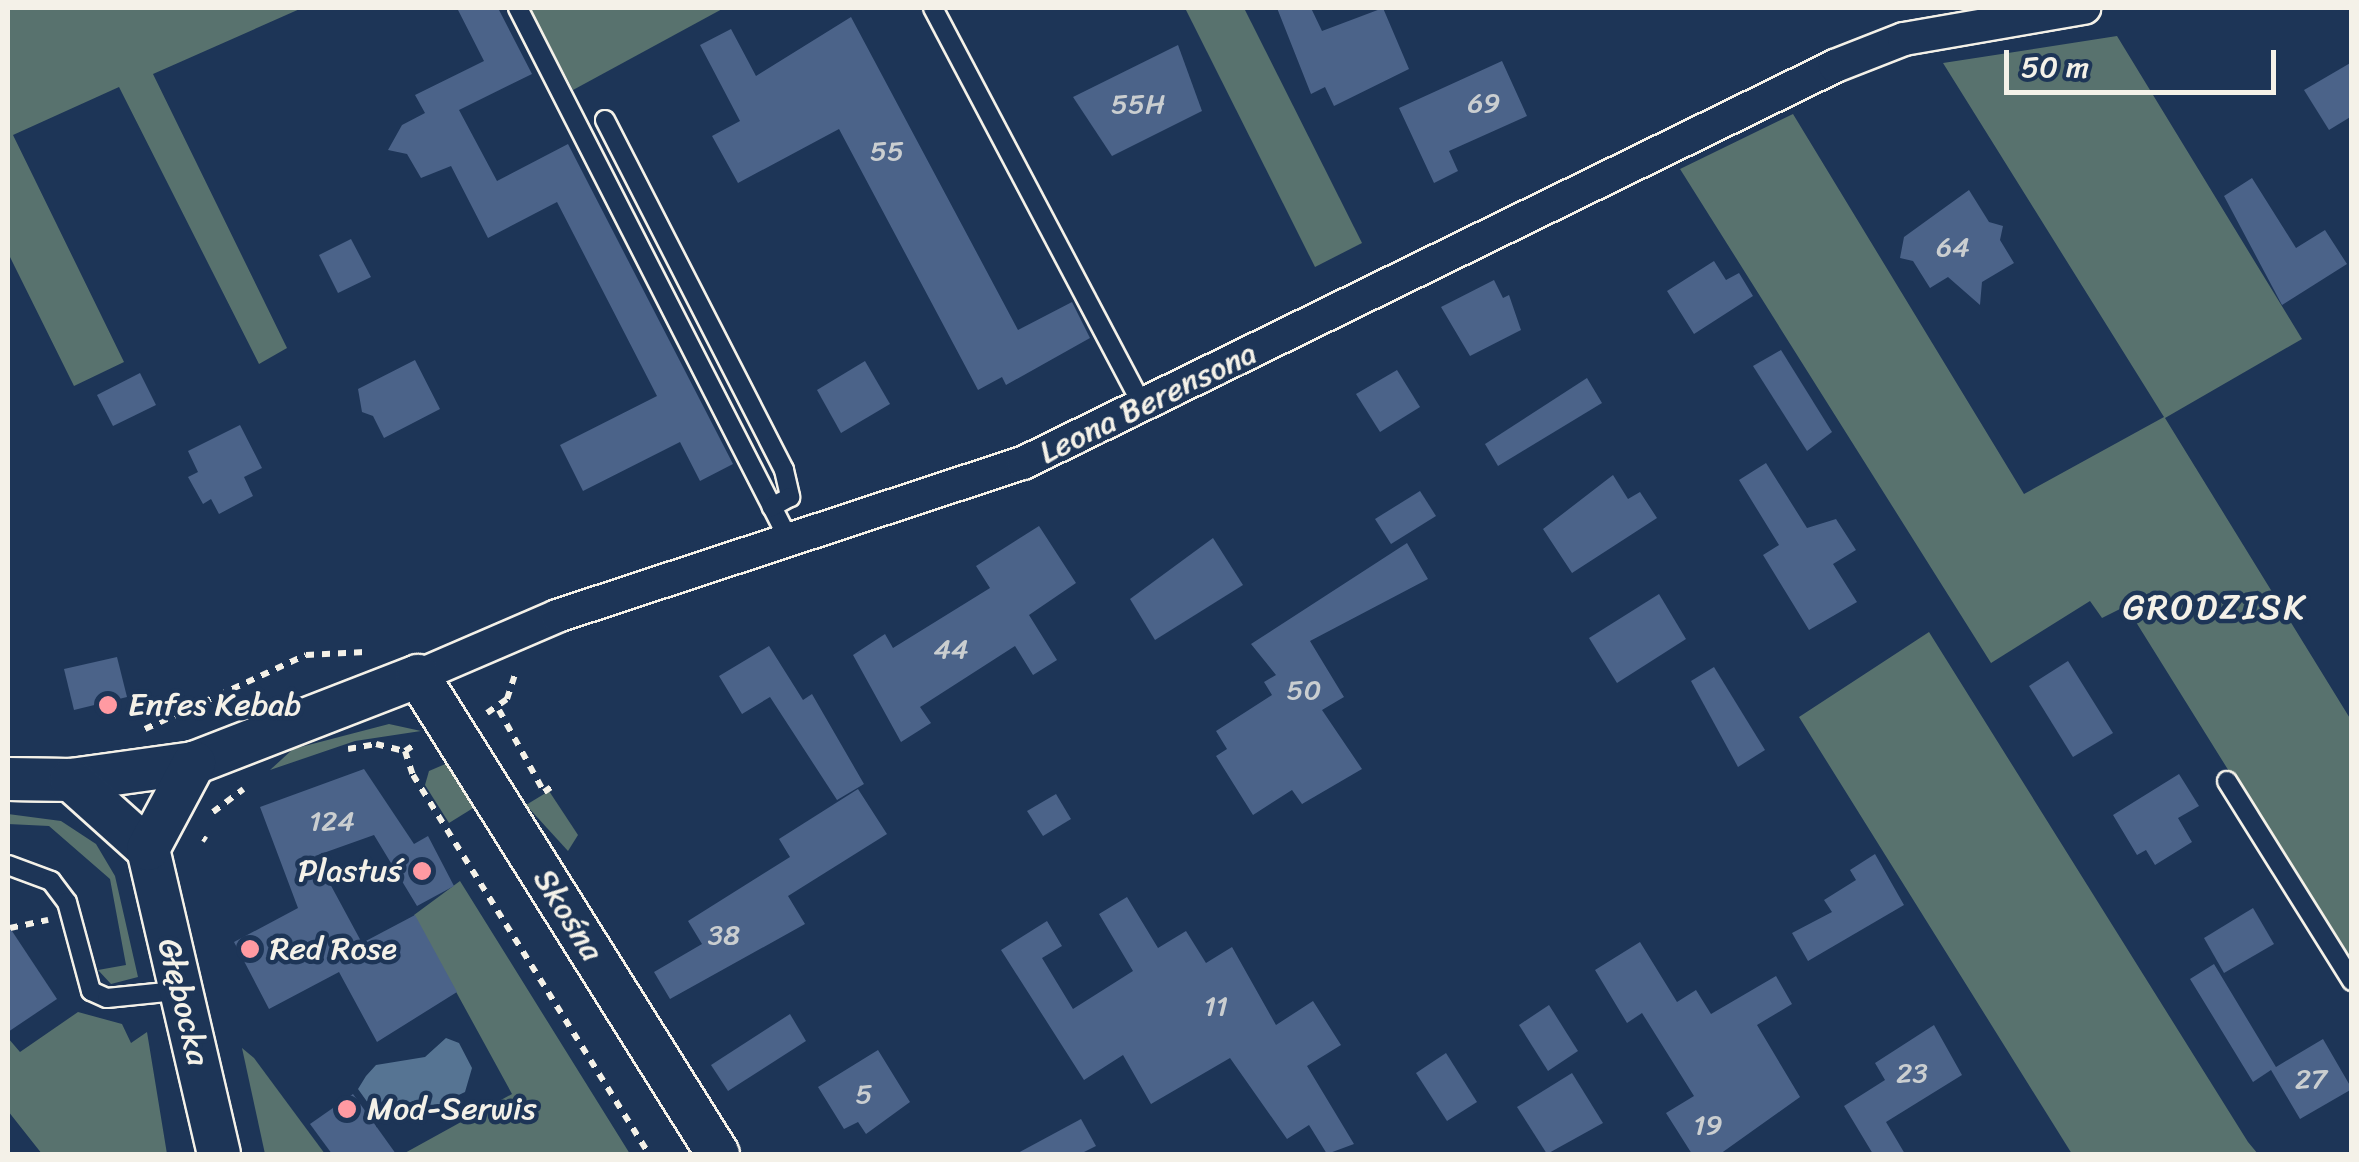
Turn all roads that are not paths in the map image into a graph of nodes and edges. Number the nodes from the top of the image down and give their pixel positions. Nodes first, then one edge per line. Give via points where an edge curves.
1 (518, 8) edge
2 (932, 8) edge
3 (2084, 8) edge
4 (605, 120) dead end
5 (1144, 408) junction
6 (772, 507) junction
7 (791, 544) junction
8 (418, 676) junction
9 (194, 762) junction
10 (8, 779) edge
11 (71, 780) junction
12 (2227, 781) dead end
13 (148, 848) junction
14 (8, 865) edge
15 (2352, 981) edge
16 (176, 991) junction
17 (219, 1154) edge
18 (718, 1154) edge

1 - 6 lane
2 - 5 lane
3 - 5 street, Leona Berensona via 1904,40 1835,66
4 - 6 lane via 784,470 790,497
5 - 7 street, Leona Berensona via 1023,463
6 - 7 lane
7 - 8 street, Leona Berensona via 557,616
8 - 9 street, Leona Berensona
8 - 18 street, Skośna
9 - 11 street, Leona Berensona
9 - 13 street
10 - 11 street, Leona Berensona
11 - 13 street
12 - 15 lane
13 - 16 street, Głębocka
14 - 16 lane via 50,881 66,902 90,990 108,998
16 - 17 street, Głębocka

